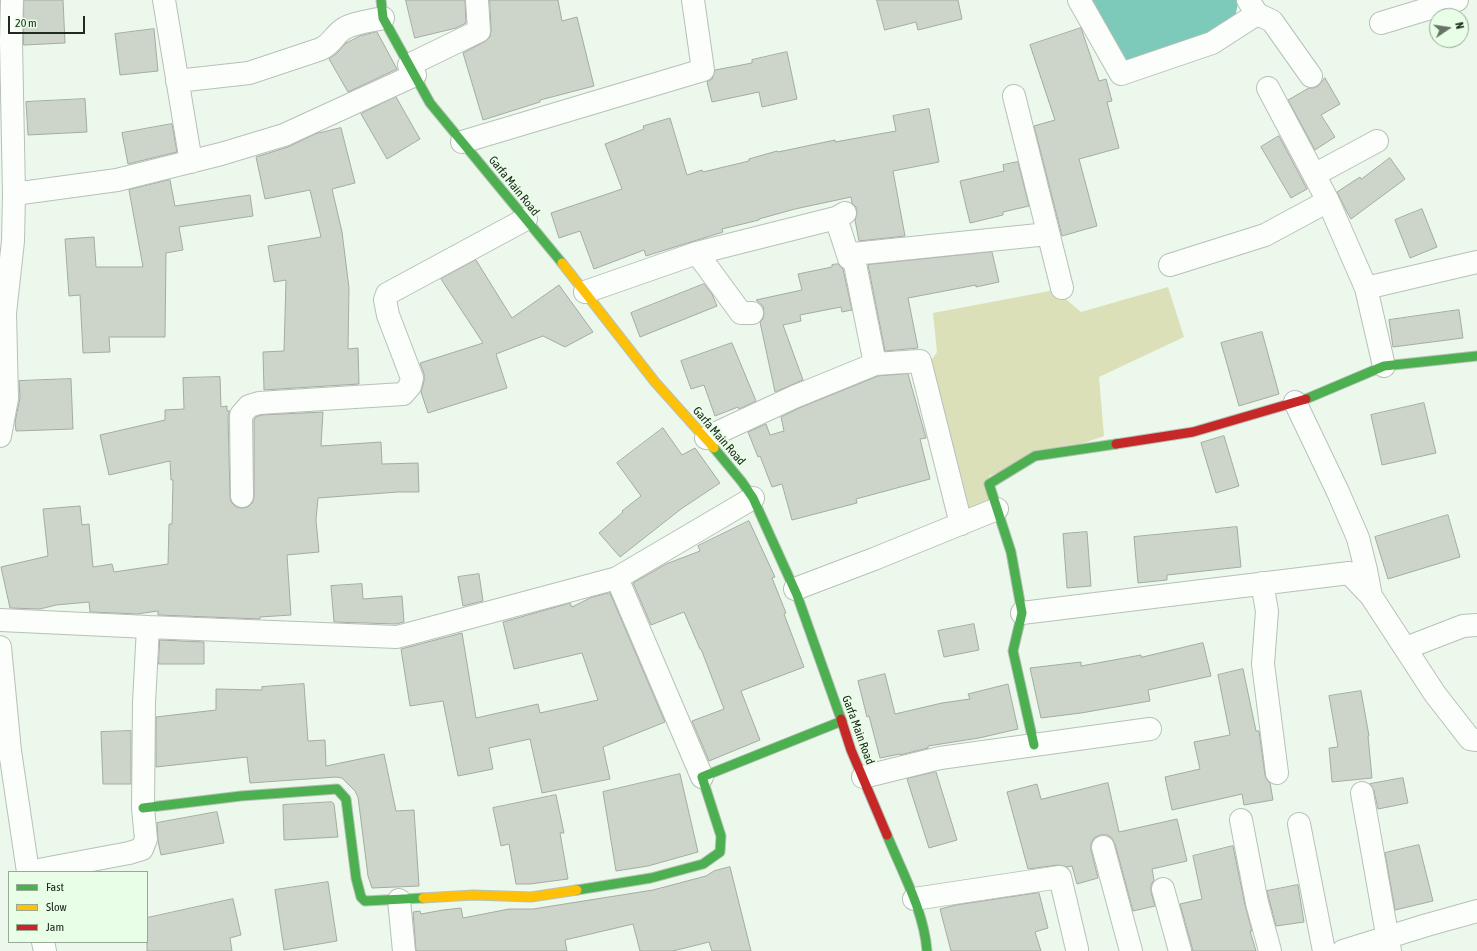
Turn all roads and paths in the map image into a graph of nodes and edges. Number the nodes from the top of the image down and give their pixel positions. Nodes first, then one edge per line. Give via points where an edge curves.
1 (12, 0) edge
2 (164, 0) edge
3 (476, 0) edge
4 (693, 0) edge
5 (1079, 0) edge
6 (1457, 0) edge
7 (1253, 7) edge
8 (382, 9) edge
9 (1381, 24) dead end
10 (412, 70) junction
11 (1311, 76) dead end
12 (178, 81) junction
13 (1268, 88) dead end
14 (1014, 96) dead end
15 (6, 135) edge
16 (1377, 141) dead end
17 (462, 142) junction
18 (191, 162) junction
19 (1314, 175) junction
20 (14, 194) junction
21 (1328, 202) junction
22 (526, 219) junction
23 (1048, 234) junction
24 (696, 253) junction
25 (853, 254) junction
26 (1477, 262) edge
27 (1170, 265) dead end
28 (1062, 288) dead end
29 (1366, 288) junction
30 (585, 292) junction
31 (752, 313) dead end
32 (1477, 356) edge
33 (875, 364) junction
34 (1384, 366) junction
35 (1295, 402) junction
36 (0, 436) edge
37 (706, 438) junction
38 (242, 496) dead end
39 (753, 498) junction
40 (997, 509) junction
41 (961, 524) junction
42 (617, 578) junction
43 (1262, 583) junction
44 (795, 589) junction
45 (1371, 596) junction
46 (1022, 613) junction
47 (0, 620) edge
48 (1477, 624) edge
49 (148, 627) junction
50 (0, 647) edge
51 (1406, 648) junction
52 (2, 681) edge
53 (842, 721) junction
54 (1150, 729) dead end
55 (1477, 740) edge
56 (1034, 744) junction
57 (1277, 773) dead end
58 (702, 777) junction
59 (863, 777) junction
60 (1362, 793) dead end
61 (143, 808) junction
62 (1241, 820) dead end
63 (1299, 824) dead end
64 (1103, 847) dead end
65 (28, 871) edge
66 (33, 871) edge
67 (1163, 889) dead end
68 (914, 899) junction
69 (399, 900) junction
70 (1477, 912) edge
71 (1389, 944) edge
72 (1077, 949) dead end
73 (404, 951) edge
74 (927, 951) edge
75 (1131, 951) edge
76 (1180, 951) edge
77 (1270, 951) edge
78 (1324, 951) edge
79 (1343, 951) edge

1 - 15 street
2 - 12 street
3 - 10 street via 479,31
4 - 17 street via 703,70
5 - 7 street via 1121,74 1212,43
6 - 9 street
7 - 11 street via 1272,21
8 - 10 street, Garfa Main Road
8 - 12 street via 346,27 329,45 321,49 249,72
10 - 17 street, Garfa Main Road via 430,103
10 - 18 street via 284,135
12 - 18 street
13 - 19 street
14 - 23 street
15 - 20 street
16 - 19 street
17 - 22 street, Garfa Main Road
18 - 20 street via 117,180
19 - 21 street
20 - 36 street via 14,241 6,313 7,398
21 - 27 street via 1265,235
21 - 29 street
22 - 30 street, Garfa Main Road
22 - 38 street via 387,294 385,300 388,315 412,378 410,386 403,394 259,403 250,406 241,415
23 - 25 street
23 - 28 street
24 - 25 street via 840,216 849,258
24 - 30 street
24 - 31 street via 741,313
25 - 33 street
26 - 29 street
29 - 34 street
30 - 37 street, Garfa Main Road via 655,382
32 - 34 street
33 - 37 street via 794,397
33 - 41 street via 920,361
34 - 35 street
35 - 40 street via 1193,432 1035,456 989,484
35 - 45 street via 1358,538
37 - 39 street, Garfa Main Road
39 - 42 street
39 - 44 street, Garfa Main Road
40 - 41 street
40 - 46 street via 1011,552
41 - 44 street
42 - 49 street via 397,637
42 - 58 street
43 - 45 street via 1349,573
43 - 46 street
43 - 57 street via 1266,611 1263,664
44 - 53 street, Garfa Main Road
45 - 51 street
46 - 56 street via 1013,652
47 - 49 street
48 - 51 street via 1463,626
49 - 61 street
50 - 52 street
51 - 55 street via 1435,694 1470,739
52 - 65 street
53 - 58 street
53 - 59 street, Garfa Main Road
54 - 56 street
56 - 59 street via 940,758
58 - 69 street via 721,836 720,852 703,864 651,878 532,897 473,895
59 - 68 street, Garfa Main Road
60 - 71 street
61 - 66 street via 146,839 142,849
61 - 69 street via 241,796 337,789 346,799 361,898 365,901
62 - 77 street via 1257,903
63 - 78 street
64 - 75 street
67 - 76 street
68 - 72 street via 1060,877
68 - 74 street, Garfa Main Road via 926,936
69 - 73 street
70 - 71 street
71 - 79 street

